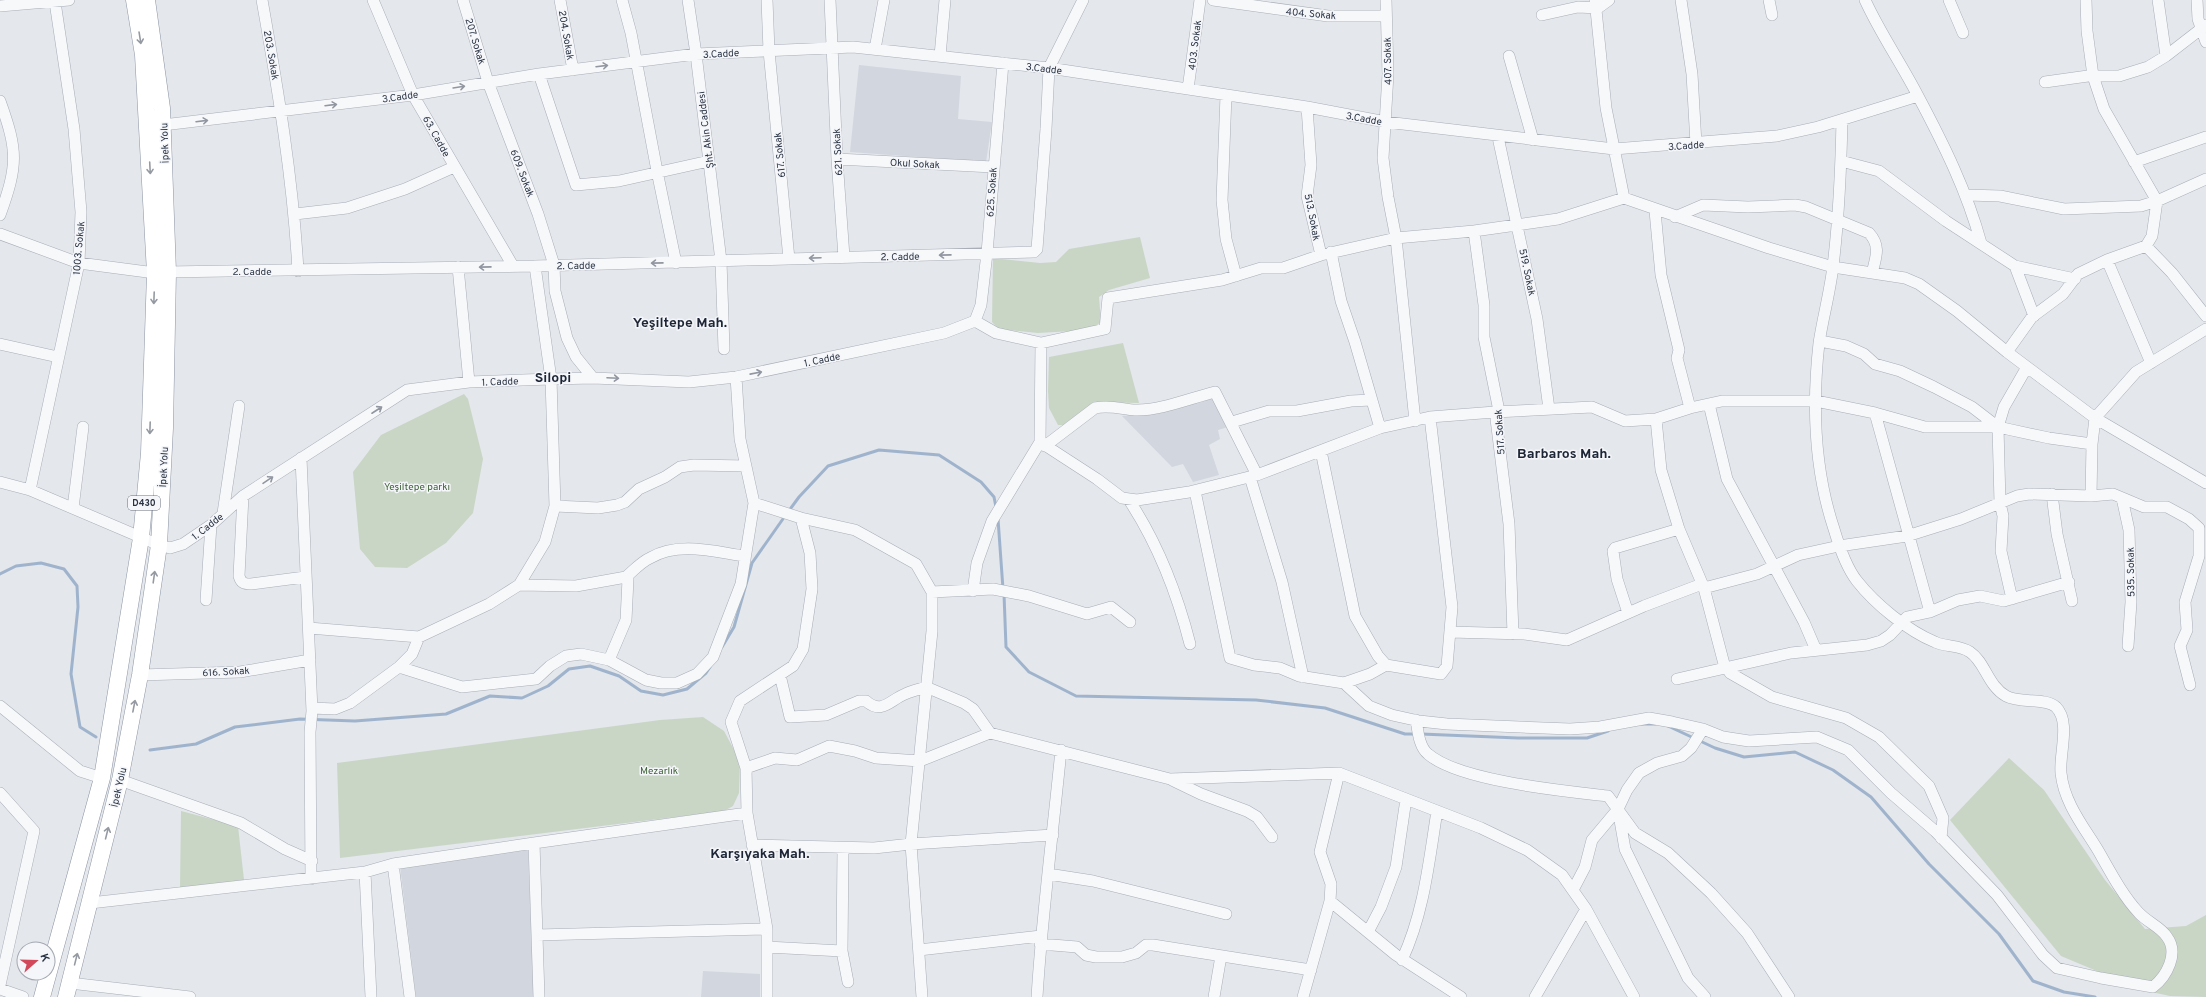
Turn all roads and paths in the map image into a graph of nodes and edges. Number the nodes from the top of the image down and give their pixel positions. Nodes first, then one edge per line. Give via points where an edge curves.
1 (69, 0) edge
2 (134, 0) edge
3 (147, 0) edge
4 (262, 0) edge
5 (373, 0) edge
6 (463, 0) edge
7 (560, 0) edge
8 (622, 0) edge
9 (688, 0) edge
10 (767, 0) edge
11 (830, 0) edge
12 (884, 0) edge
13 (945, 0) edge
14 (1083, 0) edge
15 (1200, 0) edge
16 (1213, 0) edge
17 (1386, 0) edge
18 (1609, 0) edge
19 (1681, 0) edge
20 (1769, 0) edge
21 (1865, 0) edge
22 (1949, 0) edge
23 (2086, 0) edge
24 (2158, 0) edge
25 (2197, 0) edge
26 (55, 2) junction
27 (1597, 4) edge
28 (0, 6) edge
29 (1542, 15) dead end
30 (1772, 15) dead end
31 (1386, 16) junction
32 (2204, 26) edge
33 (1963, 33) dead end
34 (2206, 42) edge
35 (833, 48) junction
36 (875, 49) junction
37 (769, 51) junction
38 (696, 54) junction
39 (940, 56) junction
40 (1509, 56) dead end
41 (2166, 56) junction
42 (636, 62) junction
43 (1003, 63) junction
44 (1049, 68) junction
45 (573, 70) junction
46 (539, 74) junction
47 (2093, 76) junction
48 (488, 82) junction
49 (2045, 82) dead end
50 (1188, 89) junction
51 (413, 95) junction
52 (1226, 95) junction
53 (1918, 96) junction
54 (0, 101) edge
55 (1307, 107) junction
56 (282, 111) junction
57 (1842, 120) junction
58 (1386, 122) junction
59 (163, 125) junction
60 (1498, 137) junction
61 (2206, 137) edge
62 (1532, 140) junction
63 (1696, 144) junction
64 (1614, 149) junction
65 (837, 159) junction
66 (709, 161) junction
67 (1841, 161) junction
68 (2134, 162) junction
69 (454, 167) junction
70 (993, 168) junction
71 (657, 171) junction
72 (2206, 179) edge
73 (1967, 195) junction
74 (1624, 198) junction
75 (2157, 201) junction
76 (1655, 211) junction
77 (295, 214) junction
78 (0, 215) edge
79 (1675, 217) junction
80 (1837, 221) junction
81 (1518, 225) junction
82 (1474, 232) junction
83 (0, 234) edge
84 (1396, 238) junction
85 (1981, 243) junction
86 (2146, 246) junction
87 (985, 253) junction
88 (1326, 254) junction
89 (844, 257) junction
90 (789, 259) junction
91 (2107, 260) junction
92 (721, 261) junction
93 (676, 262) junction
94 (79, 263) junction
95 (513, 266) junction
96 (536, 266) junction
97 (554, 266) junction
98 (2015, 266) junction
99 (458, 267) junction
100 (1833, 267) junction
101 (298, 271) junction
102 (162, 272) junction
103 (1872, 273) junction
104 (1236, 276) junction
105 (2075, 279) junction
106 (2034, 316) junction
107 (2206, 316) edge
108 (976, 321) junction
109 (2206, 329) edge
110 (1820, 341) junction
111 (1041, 343) junction
112 (0, 344) edge
113 (724, 349) dead end
114 (2007, 352) junction
115 (58, 357) junction
116 (2151, 363) junction
117 (2027, 367) junction
118 (736, 377) junction
119 (593, 378) junction
120 (551, 379) junction
121 (469, 382) junction
122 (1371, 400) junction
123 (1816, 401) junction
124 (1709, 404) junction
125 (239, 406) dead end
126 (1690, 408) junction
127 (1549, 410) junction
128 (1498, 412) junction
129 (1874, 413) junction
130 (1430, 418) junction
131 (2095, 418) junction
132 (1656, 419) junction
133 (1414, 420) junction
134 (1232, 422) junction
135 (83, 427) dead end
136 (1998, 427) junction
137 (1380, 428) junction
138 (1042, 444) junction
139 (2092, 444) junction
140 (1321, 451) junction
141 (301, 458) junction
142 (746, 466) junction
143 (1254, 476) junction
144 (0, 482) edge
145 (2206, 484) edge
146 (30, 490) junction
147 (1194, 491) junction
148 (2052, 494) junction
149 (243, 496) junction
150 (2091, 496) junction
151 (2122, 498) junction
152 (1129, 500) junction
153 (754, 503) junction
154 (2000, 503) junction
155 (555, 506) junction
156 (73, 508) junction
157 (223, 513) junction
158 (801, 518) junction
159 (211, 525) junction
160 (1678, 529) junction
161 (1907, 536) junction
162 (141, 538) junction
163 (159, 545) junction
164 (1839, 546) junction
165 (746, 556) junction
166 (2202, 560) edge
167 (1773, 567) junction
168 (305, 577) junction
169 (626, 577) junction
170 (2069, 582) junction
171 (519, 585) junction
172 (1703, 586) junction
173 (973, 591) junction
174 (932, 592) junction
175 (2012, 599) junction
176 (206, 600) dead end
177 (2072, 601) dead end
178 (1930, 612) junction
179 (1628, 613) junction
180 (1130, 622) dead end
181 (1900, 624) junction
182 (309, 628) junction
183 (1450, 632) junction
184 (1513, 634) junction
185 (419, 637) junction
186 (1190, 644) dead end
187 (2128, 646) dead end
188 (1816, 650) junction
189 (310, 660) junction
190 (609, 660) junction
191 (1386, 665) junction
192 (399, 667) junction
193 (1728, 669) junction
194 (140, 675) junction
195 (780, 675) junction
196 (1303, 677) junction
197 (1677, 679) dead end
198 (1344, 683) junction
199 (2190, 685) dead end
200 (926, 687) junction
201 (0, 706) edge
202 (312, 710) junction
203 (1416, 720) junction
204 (1701, 731) junction
205 (990, 733) junction
206 (1061, 750) junction
207 (920, 761) junction
208 (746, 768) junction
209 (1339, 773) junction
210 (102, 778) junction
211 (1170, 779) junction
212 (120, 780) junction
213 (0, 793) edge
214 (1406, 799) junction
215 (1618, 809) junction
216 (1437, 811) junction
217 (747, 813) junction
218 (1053, 834) junction
219 (1272, 837) dead end
220 (1941, 838) junction
221 (534, 843) junction
222 (912, 844) junction
223 (752, 845) junction
224 (844, 849) junction
225 (312, 861) junction
226 (393, 864) junction
227 (365, 872) junction
228 (1048, 874) junction
229 (311, 879) junction
230 (1573, 890) junction
231 (1330, 901) junction
232 (90, 903) junction
233 (1586, 909) junction
234 (1226, 914) dead end
235 (767, 929) junction
236 (1368, 932) junction
237 (537, 935) junction
238 (1040, 940) junction
239 (767, 947) junction
240 (919, 950) junction
241 (842, 951) junction
242 (1221, 956) junction
243 (1402, 960) junction
244 (1311, 970) junction
245 (848, 982) dead end
246 (0, 985) edge
247 (0, 989) edge
248 (68, 990) edge
249 (23, 997) edge
250 (42, 997) edge
251 (190, 997) edge
252 (371, 997) edge
253 (410, 997) edge
254 (539, 997) edge
255 (767, 997) edge
256 (922, 997) edge
257 (1037, 997) edge
258 (1214, 997) edge
259 (1303, 997) edge
260 (1461, 997) edge
261 (1535, 997) edge
262 (1634, 997) edge
263 (1705, 997) edge
264 (1788, 997) edge

1 - 26 street
2 -> 102 highway, D430 via 143,55
3 - 59 highway, İpek Yolu / D430
4 - 56 street, 203. Sokak
5 - 51 street, 63. Cadde
6 - 48 street, 207. Sokak
7 - 45 street, 204. Sokak
8 - 42 street
9 - 38 street, Şht. Akin Caddesi
10 - 37 street, 617. Sokak
11 - 35 street, 621. Sokak
12 - 36 street
13 - 39 street
14 - 44 street
15 - 50 street, 403. Sokak
16 - 31 street, 404. Sokak via 1328,16
17 - 31 street, 407. Sokak
18 - 27 street
19 - 63 street via 1692,74
20 - 30 street
21 - 53 street
22 - 33 street
23 - 47 street
24 - 41 street
25 - 32 street via 2198,20
26 - 28 street
26 - 94 street, 1003. Sokak via 74,129 81,212
27 - 29 street
27 - 64 street via 1606,108
31 - 58 street, 407. Sokak
32 - 34 street
32 - 41 street
35 - 36 street, 3.Cadde
35 - 37 street, 3.Cadde
35 - 65 street, 621. Sokak
36 - 39 street, 3.Cadde
37 - 38 street, 3.Cadde
37 - 90 street, 617. Sokak
38 - 42 street, 3.Cadde
38 - 66 street, Şht. Akin Caddesi
39 - 43 street, 3.Cadde
40 - 62 street
41 - 47 street via 2148,67 2119,76
45 -> 42 street, 3.Cadde
42 - 71 street
43 - 44 street, 3.Cadde
43 - 70 street, 625. Sokak
44 - 50 street, 3.Cadde
44 - 87 street, 2. Cadde via 1037,249 1034,252
45 - 46 street, 3.Cadde
46 - 48 street, 3.Cadde
46 - 71 street via 576,186 619,181
47 - 49 street
47 - 68 street via 2104,109
51 -> 48 street, 3.Cadde
48 - 97 street, 609. Sokak via 538,214
50 - 52 street, 3.Cadde
56 -> 51 street, 3.Cadde
51 - 69 street, 63. Cadde
52 - 55 street, 3.Cadde
52 - 104 street via 1222,200 1226,239
53 - 57 street, 3.Cadde
53 - 73 street
54 - 78 street via 12,133 14,154 12,181
55 - 58 street, 3.Cadde
55 - 88 street, 513. Sokak via 1311,164 1307,196
59 -> 56 street, 3.Cadde
56 - 77 street, 203. Sokak
57 - 63 street, 3.Cadde via 1777,136
57 - 67 street
58 - 60 street, 3.Cadde
58 - 84 street, 407. Sokak via 1383,158
59 - 102 highway, İpek Yolu / D430
60 - 62 street, 3.Cadde
60 - 81 street, 519. Sokak
61 - 68 street
62 - 64 street, 3.Cadde
63 - 64 street, 3.Cadde
64 - 74 street
65 - 70 street, Okul Sokak
65 - 89 street, 621. Sokak
66 - 71 street
66 - 92 street, Şht. Akin Caddesi
67 - 80 street
67 - 85 street via 1880,171 1946,221
68 - 75 street
69 - 77 street via 405,190 347,208
69 - 95 street, 63. Cadde
70 - 87 street, 625. Sokak
71 - 93 street
72 - 75 street
73 - 75 street via 2000,196 2064,209 2141,206
73 - 85 street
74 - 76 street
74 - 81 street via 1558,219
75 - 86 street via 2152,236
76 - 79 street
76 - 126 street via 1661,276
77 - 101 street, 203. Sokak
79 - 80 street via 1703,205 1795,205 1806,207
79 - 100 street
80 - 100 street
80 - 103 street via 1868,233 1874,238 1878,249
81 - 82 street
81 - 127 street, 519. Sokak via 1538,319
82 - 84 street
82 - 128 street, 517. Sokak via 1484,305 1484,337
83 - 94 street, 2. Cadde
84 - 88 street
84 - 133 street, 407. Sokak
85 - 98 street
86 - 91 street
86 - 107 street via 2172,273
87 -> 89 street, 2. Cadde
87 - 108 street, 625. Sokak via 981,305
88 - 104 street via 1283,268 1261,268
88 - 122 street, 513. Sokak
89 -> 90 street, 2. Cadde
90 - 92 street, 2. Cadde
91 - 105 street via 2078,274
91 - 116 street
92 - 93 street, 2. Cadde
92 - 113 street, Şht. Akin Caddesi
93 -> 97 street, 2. Cadde
94 - 102 street, 2. Cadde
94 - 115 street, 1003. Sokak
95 - 96 street, 2. Cadde
95 -> 99 street, 2. Cadde
96 - 97 street, 2. Cadde
96 - 120 street
97 - 119 street, 609. Sokak via 555,290 567,338 576,358
98 - 105 street
98 - 106 street
99 - 101 street, 2. Cadde
99 - 121 street
100 - 103 street
100 - 110 street
101 - 102 street, 2. Cadde
102 -> 162 highway, D430
102 - 163 highway, İpek Yolu / D430 via 165,428
103 - 114 street via 1905,278 1919,284
104 - 111 street via 1108,298 1105,329
105 - 106 street via 2063,294
106 - 114 street
108 - 111 street via 996,333
118 -> 108 street, 1. Cadde via 944,333
109 - 116 street
110 - 123 street
110 - 136 street via 1846,346 1864,354 1876,364 1900,371 1934,387 1972,407
111 - 138 street
112 - 115 street
114 - 117 street
115 - 146 street, 1003. Sokak
116 - 131 street via 2136,372
117 - 131 street
117 - 136 street via 2004,407
119 -> 118 street, 1. Cadde via 689,382
118 - 142 street via 740,439
119 - 120 street, 1. Cadde
120 - 121 street, 1. Cadde
120 - 155 street
141 -> 121 street, 1. Cadde via 407,390
122 - 134 street via 1297,411 1269,411
122 - 137 street, 513. Sokak
123 - 124 street via 1722,401
123 - 129 street
123 - 164 street via 1816,446 1824,496
124 - 126 street
124 - 167 street via 1726,479
125 - 157 street
126 - 132 street
127 - 128 street
127 - 132 street via 1592,407 1625,421
128 - 130 street
128 - 184 street, 517. Sokak via 1496,419 1509,532
129 - 136 street via 1925,427
129 - 161 street
130 - 133 street
130 - 183 street via 1452,607
131 - 139 street
131 - 145 street
132 - 160 street via 1661,470
133 - 137 street
134 - 138 street via 1215,392 1136,410 1102,406 1095,408
134 - 143 street
135 - 156 street
136 - 139 street
136 - 154 street
137 - 140 street
138 - 152 street via 1122,498
138 - 173 street via 992,521 977,563
139 - 150 street
140 - 143 street
140 - 191 street via 1355,616
149 -> 141 street, 1. Cadde
141 - 168 street
142 - 153 street
142 - 155 street via 680,467 639,489 617,506
143 - 147 street
143 - 196 street via 1282,582
144 - 146 street, 1. Cadde
146 - 156 street, 1. Cadde
147 - 152 street
147 - 196 street via 1230,658 1254,665 1280,668
148 - 150 street
148 - 154 street via 2017,496
148 - 170 street via 2057,534
149 - 157 street, 1. Cadde
149 - 168 street via 240,581 251,584
150 - 151 street via 2113,494
151 - 166 street via 2144,507 2166,507 2189,519 2199,528
151 - 187 street, 535. Sokak via 2130,530
152 - 186 street via 1144,523 1161,559
153 - 158 street
153 - 165 street
154 - 161 street via 1961,519
154 - 175 street via 2003,516 2001,551
155 - 171 street via 544,542
156 - 162 street, 1. Cadde
157 - 159 street, 1. Cadde
158 - 174 street via 855,530 916,564
158 - 195 street via 810,553 812,589 803,648 793,666
159 - 163 street, 1. Cadde via 183,544 170,548
159 - 176 street
160 - 172 street
160 - 179 street via 1615,548 1613,551 1617,579
161 - 164 street
161 - 178 street
162 - 163 street, 1. Cadde
162 - 210 highway, D430
194 -> 163 highway, İpek Yolu / D430
164 - 167 street via 1798,555
164 - 181 street via 1856,581
165 - 169 street via 702,549 666,552 649,558
165 - 190 street via 741,584 713,657 698,674 677,683 661,683 646,680
166 - 199 street via 2185,602 2187,630 2180,646
167 - 172 street via 1757,574
167 - 188 street via 1804,622
168 - 182 street
169 - 171 street via 576,586
169 - 190 street via 629,584 626,620
170 - 175 street
170 - 177 street
171 - 185 street via 489,604
172 - 179 street
172 - 193 street via 1724,664
173 - 174 street
173 - 180 street via 1007,592 1087,614 1111,607
174 - 200 street via 932,632
175 - 178 street via 2004,601 1980,596 1958,600
178 - 181 street via 1906,617
179 - 184 street via 1566,640
181 - 188 street via 1881,641 1867,645
181 - 220 street via 1936,643 1972,653 1990,680 2004,695 2019,701 2049,702 2058,708 2063,726 2061,772 2068,801 2115,879 2140,914 2167,936 2173,956 2162,980 2153,987 2057,968 1997,895
182 - 185 street
182 - 189 street
183 - 184 street
183 - 191 street via 1447,666 1441,674
185 - 192 street via 412,654
188 - 193 street via 1791,653
189 - 194 street, 616. Sokak via 240,672
189 - 202 street
190 - 192 street via 581,654 566,656 536,679 462,687
191 - 198 street
192 - 202 street via 350,703 335,709
193 - 197 street
193 - 220 street via 1730,673 1772,697 1846,718 1879,737 1929,786 1943,818
212 -> 194 highway, İpek Yolu / D430
195 - 200 street via 790,717 799,718 826,716 858,701 866,701 873,707 879,707 904,694
195 - 208 street via 740,701 731,722
196 - 198 street
198 - 203 street via 1369,706 1392,715
200 - 205 street via 973,709
200 - 207 street
201 - 210 street via 80,771
202 - 225 street
203 - 204 street via 1447,724 1570,729 1649,718
203 - 215 street via 1419,740 1426,754 1442,763 1474,776 1608,796
204 - 215 street via 1691,748 1682,756 1657,763 1639,773 1626,790
204 - 220 street via 1749,741 1817,737 1848,750
205 - 206 street
205 - 207 street
206 - 211 street
206 - 218 street
207 - 208 street via 876,758 829,746 797,760 775,758
207 - 222 street
208 - 217 street
209 - 211 street
209 - 214 street
209 - 231 street via 1320,852 1331,884
210 - 250 highway, D430
211 - 219 street via 1201,794 1248,811
212 - 225 street via 241,823 285,849
232 -> 212 highway, İpek Yolu / D430
213 - 246 street via 34,831
214 - 216 street
214 - 236 street via 1396,867 1381,907
215 - 230 street via 1592,840 1585,867
215 - 263 street via 1626,849 1688,978
215 - 264 street via 1635,833 1668,853 1712,893 1747,933
216 - 230 street via 1527,850 1562,875
216 - 243 street via 1417,921
217 - 221 street
217 - 223 street
218 - 222 street
218 - 228 street
221 - 226 street
221 - 237 street
222 - 224 street
222 - 240 street
223 - 224 street
223 - 235 street
224 - 241 street
225 - 229 street
226 - 227 street
226 - 253 street
227 - 229 street
227 - 252 street
228 - 234 street via 1093,881
228 - 238 street
229 - 232 street
230 - 233 street
231 - 236 street
231 - 244 street
248 -> 232 highway, İpek Yolu / D430
233 - 261 street
233 - 262 street
235 - 237 street
235 - 239 street
236 - 243 street
237 - 254 street
238 - 240 street
238 - 242 street via 1077,948 1086,955 1096,957 1122,957 1136,953 1146,945
238 - 257 street
239 - 241 street
239 - 255 street
240 - 256 street
241 - 245 street
242 - 244 street
242 - 258 street
243 - 260 street
244 - 259 street
247 - 249 street
248 - 251 street

